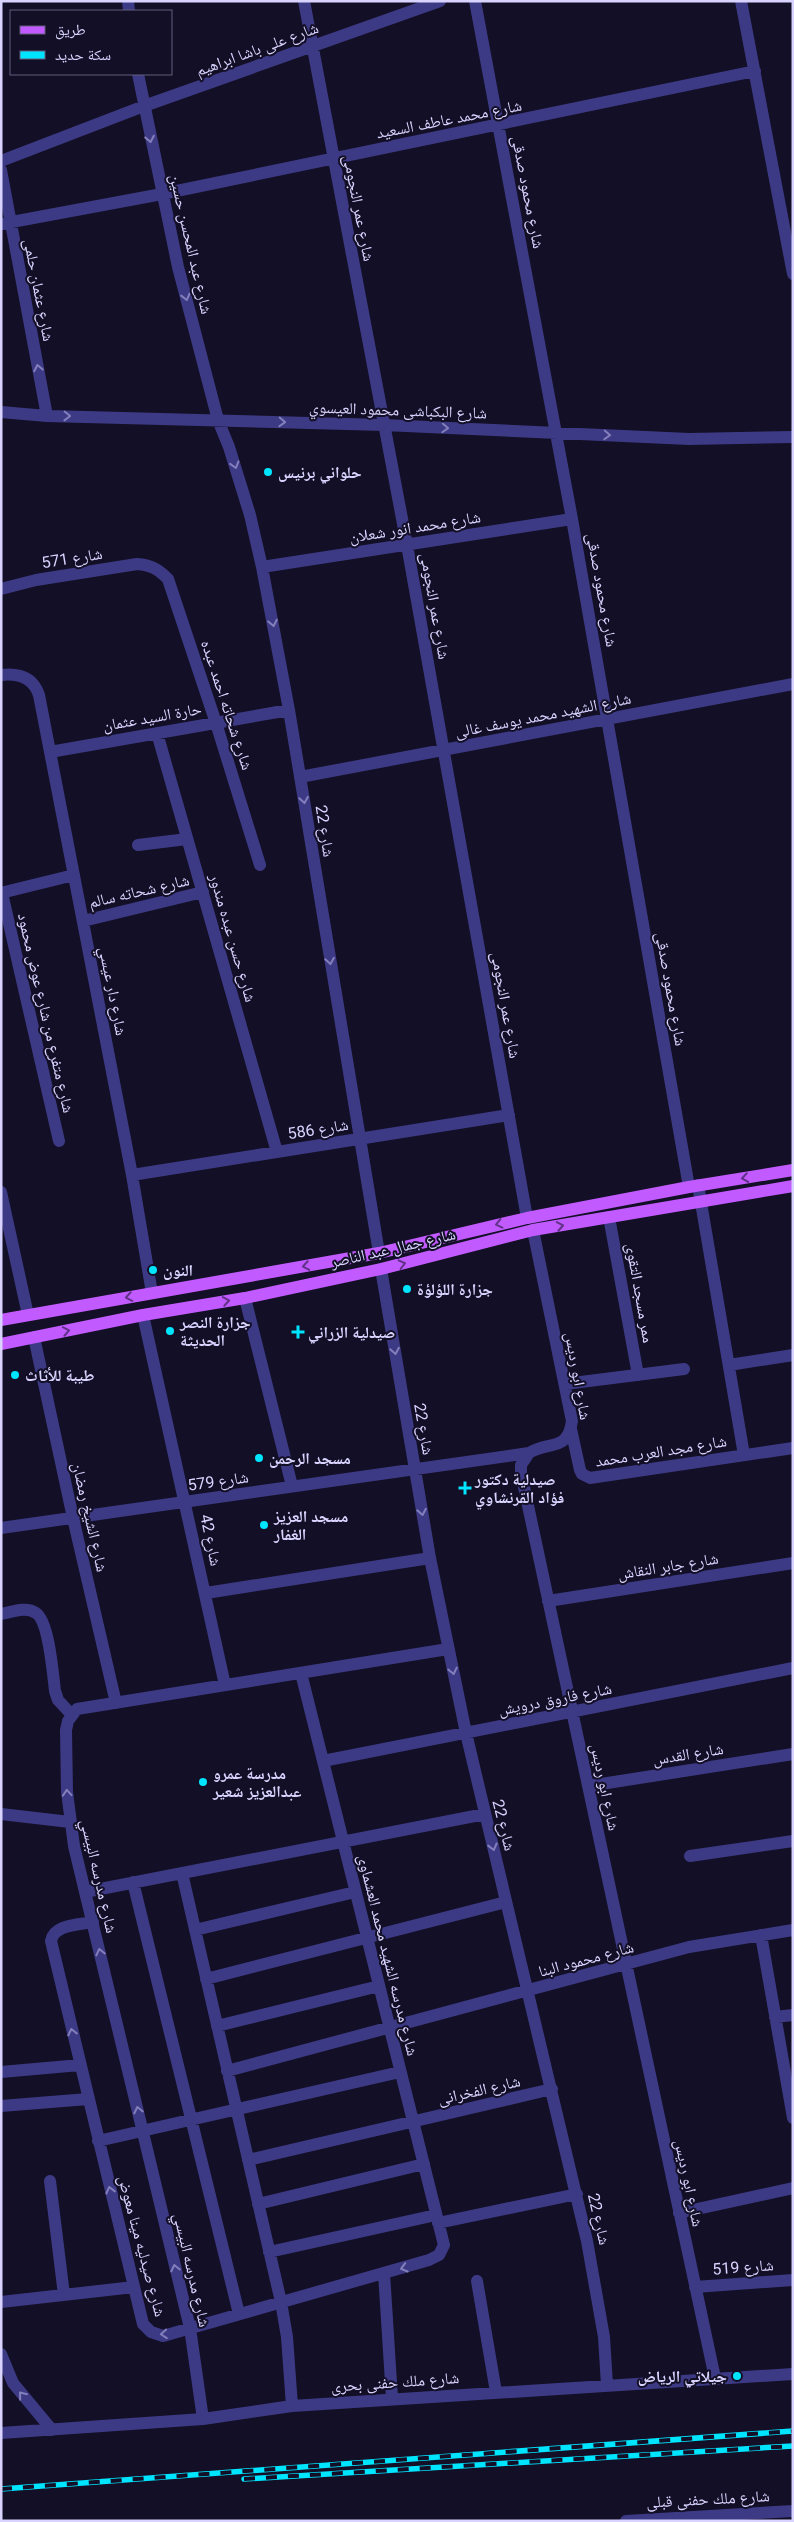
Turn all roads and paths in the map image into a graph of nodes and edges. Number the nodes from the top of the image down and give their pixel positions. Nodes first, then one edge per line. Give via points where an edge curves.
1 (304, 1) edge
2 (440, 1) edge
3 (475, 1) edge
4 (741, 1) edge
5 (311, 47) junction
6 (755, 71) junction
7 (138, 75) edge
8 (144, 106) junction
9 (499, 125) junction
10 (333, 158) junction
11 (1, 160) edge
12 (1, 170) edge
13 (162, 194) junction
14 (5, 223) edge
15 (793, 274) edge
16 (1, 412) edge
17 (47, 416) junction
18 (218, 420) junction
19 (384, 425) junction
20 (556, 433) junction
21 (793, 437) edge
22 (572, 520) junction
23 (407, 545) junction
24 (149, 565) joint
25 (262, 567) junction
26 (1, 589) edge
27 (1, 675) edge
28 (793, 684) edge
29 (289, 710) junction
30 (608, 719) junction
31 (216, 723) junction
32 (157, 733) junction
33 (444, 750) junction
34 (50, 752) junction
35 (300, 777) junction
36 (188, 840) junction
37 (138, 845) dead end
38 (260, 865) dead end
39 (74, 875) junction
40 (203, 892) junction
41 (1, 893) edge
42 (83, 921) junction
43 (510, 1114) junction
44 (358, 1139) junction
45 (59, 1141) dead end
46 (277, 1152) junction
47 (793, 1170) edge
48 (132, 1175) junction
49 (693, 1186) junction
50 (793, 1186) edge
51 (1, 1192) edge
52 (701, 1202) junction
53 (609, 1217) junction
54 (528, 1218) junction
55 (533, 1230) junction
56 (379, 1253) junction
57 (381, 1269) junction
58 (152, 1293) junction
59 (245, 1298) junction
60 (28, 1315) junction
61 (143, 1315) junction
62 (1, 1320) edge
63 (34, 1337) junction
64 (1, 1344) edge
65 (793, 1355) edge
66 (729, 1365) junction
67 (684, 1369) dead end
68 (638, 1375) junction
69 (565, 1384) junction
70 (571, 1429) junction
71 (793, 1448) edge
72 (529, 1452) junction
73 (744, 1455) junction
74 (414, 1469) junction
75 (292, 1486) junction
76 (186, 1502) junction
77 (73, 1518) junction
78 (1, 1528) edge
79 (430, 1558) junction
80 (793, 1563) edge
81 (206, 1593) junction
82 (548, 1601) junction
83 (1, 1614) edge
84 (448, 1649) junction
85 (793, 1668) edge
86 (301, 1673) junction
87 (225, 1685) junction
88 (116, 1703) junction
89 (572, 1712) junction
90 (71, 1714) junction
91 (466, 1733) junction
92 (793, 1754) edge
93 (323, 1761) junction
94 (588, 1786) junction
95 (1, 1814) edge
96 (485, 1814) junction
97 (70, 1822) junction
98 (793, 1841) edge
99 (343, 1842) junction
100 (690, 1856) dead end
101 (182, 1873) junction
102 (133, 1882) junction
103 (85, 1892) junction
104 (355, 1892) junction
105 (506, 1902) junction
106 (93, 1922) junction
107 (195, 1930) junction
108 (793, 1930) edge
109 (761, 1935) junction
110 (367, 1938) junction
111 (626, 1965) junction
112 (206, 1979) junction
113 (379, 1986) junction
114 (528, 1992) junction
115 (793, 2015) edge
116 (775, 2017) junction
117 (217, 2026) junction
118 (389, 2029) junction
119 (80, 2065) junction
120 (227, 2071) junction
121 (1, 2072) edge
122 (400, 2072) junction
123 (552, 2089) junction
124 (791, 2098) edge
125 (88, 2099) junction
126 (1, 2106) edge
127 (236, 2110) junction
128 (793, 2118) edge
129 (190, 2120) junction
130 (413, 2122) junction
131 (143, 2131) junction
132 (98, 2141) junction
133 (248, 2160) junction
134 (424, 2164) junction
135 (50, 2181) dead end
136 (793, 2188) edge
137 (577, 2194) junction
138 (258, 2204) junction
139 (679, 2213) junction
140 (437, 2219) junction
141 (444, 2245) joint
142 (269, 2252) junction
143 (384, 2273) junction
144 (793, 2280) edge
145 (477, 2281) dead end
146 (134, 2287) junction
147 (695, 2287) junction
148 (64, 2295) junction
149 (1, 2302) edge
150 (280, 2302) junction
151 (239, 2314) junction
152 (190, 2328) junction
153 (1, 2354) edge
154 (793, 2374) edge
155 (715, 2378) junction
156 (607, 2385) junction
157 (496, 2392) junction
158 (392, 2398) junction
159 (292, 2406) junction
160 (203, 2419) junction
161 (52, 2430) junction
162 (1, 2433) edge
163 (793, 2511) edge
164 (626, 2521) edge

1 - 5 street, شارع عمر النجومى
2 - 5 street, شارع على باشا ابراهيم
3 - 9 street, شارع محمود صدقى
4 - 6 street
5 - 8 street, شارع على باشا ابراهيم
5 - 10 street, شارع عمر النجومى
6 - 9 street, شارع محمد عاطف السعيد
6 - 15 street
7 - 8 street, شارع عبد المحسن حسين
8 - 11 street, شارع على باشا ابراهيم
8 -> 13 street, شارع عبد المحسن حسين
9 - 10 street, شارع محمد عاطف السعيد
9 - 20 street, شارع محمود صدقى
10 - 13 street, شارع محمد عاطف السعيد
10 - 19 street, شارع عمر النجومى
12 - 14 street, شارع عثمان حلمى
13 - 14 street, شارع محمد عاطف السعيد
13 -> 18 street, شارع عبد المحسن حسين
17 -> 14 street, شارع عثمان حلمى
16 - 17 street, شارع البكباشى محمود العيسوي
17 -> 18 street, شارع البكباشى محمود العيسوي
18 -> 19 street, شارع البكباشى محمود العيسوي
18 -> 25 street, شارع 22 via 250,515
19 -> 20 street, شارع البكباشى محمود العيسوي
19 - 23 street, شارع عمر النجومى
20 -> 21 street, شارع البكباشى محمود العيسوي via 689,439
20 - 22 street, شارع محمود صدقى
22 - 23 street, شارع محمد انور شعلان
22 - 30 street, شارع محمود صدقى
23 - 25 street, شارع محمد انور شعلان
23 - 33 street, شارع عمر النجومى
24 - 26 street, شارع 571 via 137,564 36,580
24 - 31 street, شارع شحاته احمد عبده via 160,570 173,590
25 -> 29 street, شارع 22
27 - 34 street, شارع دار عيسي via 23,676 33,683 39,695
28 - 30 street, شارع الشهيد محمد يوسف غالى
29 - 31 street, حارة السيد عثمان
29 - 35 street, شارع 22
30 - 33 street, شارع الشهيد محمد يوسف غالى
30 - 49 street, شارع محمود صدقى
31 - 32 street, حارة السيد عثمان
31 - 38 street, شارع شحاته احمد عبده
32 - 34 street, حارة السيد عثمان
32 - 36 street, شارع حسن عبده مندور
33 - 35 street, شارع الشهيد محمد يوسف غالى
33 - 43 street, شارع عمر النجومى
34 - 39 street, شارع دار عيسي
35 -> 44 street, شارع 22
36 - 37 street
36 - 40 street, شارع حسن عبده مندور
39 - 41 street
39 - 42 street, شارع دار عيسي
40 - 42 street, شارع شحاته سالم
40 - 46 street, شارع حسن عبده مندور
41 - 45 street, شارع متفرع من شارع عوض محمود
42 - 48 street, شارع دار عيسي
43 - 44 street, شارع 586
43 - 54 street, شارع عمر النجومى
44 - 46 street, شارع 586
44 - 56 street, شارع 22
46 - 48 street, شارع 586
47 -> 49 main road, شارع جمال عبد الناصر
48 - 58 street, شارع دار عيسي
49 - 52 street, شارع محمود صدقى
49 - 54 main road, شارع جمال عبد الناصر
50 - 52 main road, شارع جمال عبد الناصر
51 - 60 street
52 - 53 main road, شارع جمال عبد الناصر
52 - 66 street, شارع محمود صدقى
55 -> 53 main road, شارع جمال عبد الناصر
53 - 68 street, ممر مسجد التقوى
54 -> 56 main road, شارع جمال عبد الناصر
57 -> 55 main road, شارع جمال عبد الناصر
55 - 69 street, شارع ابو رديس
56 -> 58 main road, شارع جمال عبد الناصر
57 - 59 main road, شارع جمال عبد الناصر
57 -> 74 street, شارع 22
58 -> 60 main road, شارع جمال عبد الناصر
61 -> 59 main road, شارع جمال عبد الناصر
59 - 75 street
60 - 62 main road, شارع جمال عبد الناصر
63 -> 61 main road, شارع جمال عبد الناصر
61 - 76 street, شارع 42
63 - 64 main road, شارع جمال عبد الناصر
63 - 77 street, شارع الشيخ رمضان
65 - 66 street
66 - 73 street, شارع محمود صدقى
67 - 68 street
68 - 69 street
69 - 70 street, شارع ابو رديس
70 - 72 street, شارع ابو رديس via 568,1436 555,1446
70 - 73 street, شارع مجد العرب محمد via 580,1470 590,1478
71 - 73 street, شارع مجد العرب محمد
72 - 74 street, شارع 579
72 - 82 street, شارع ابو رديس via 521,1465 521,1473
74 - 75 street, شارع 579
74 -> 79 street, شارع 22
75 - 76 street, شارع 579
76 - 77 street, شارع 579
76 - 81 street, شارع 42
77 - 78 street, شارع 579
77 - 88 street, شارع الشيخ رمضان
79 - 81 street
79 - 84 street, شارع 22
80 - 82 street, شارع جابر النقاش
81 - 87 street, شارع 42
82 - 89 street, شارع ابو رديس
83 - 90 street via 24,1610 40,1617 55,1691 58,1700
84 - 86 street
84 -> 91 street, شارع 22
85 - 89 street, شارع فاروق درويش
86 - 87 street
86 - 93 street, شارع مدرسه الشهيد محمد العشماوى
87 - 88 street
88 - 90 street
89 - 91 street, شارع فاروق درويش
89 - 94 street, شارع ابو رديس
97 -> 90 street, شارع مدرسه البيسي via 65,1761 66,1730
91 - 93 street, شارع فاروق درويش
91 - 96 street, شارع 22
92 - 94 street, شارع القدس
93 - 99 street, شارع مدرسه الشهيد محمد العشماوى
94 - 111 street, شارع ابو رديس
95 - 97 street
96 - 99 street
96 -> 105 street, شارع 22
97 - 103 street, شارع مدرسه البيسي
98 - 100 street
99 - 101 street
99 - 104 street, شارع مدرسه الشهيد محمد العشماوى
101 - 102 street
101 - 107 street
102 - 103 street
102 - 129 street
103 - 106 street, شارع مدرسه البيسي
104 - 107 street
104 - 110 street, شارع مدرسه الشهيد محمد العشماوى
105 - 110 street
105 - 114 street, شارع 22
119 -> 106 street, شارع صيدليه مينا معوض via 51,1941 61,1928
131 -> 106 street, شارع مدرسه البيسي
107 - 112 street
108 - 109 street, شارع محمود البنا
109 - 111 street, شارع محمود البنا via 689,1947
109 - 116 street
110 - 112 street
110 - 113 street, شارع مدرسه الشهيد محمد العشماوى
111 - 114 street, شارع محمود البنا
111 - 139 street, شارع ابو رديس
112 - 117 street
113 - 117 street
113 - 118 street, شارع مدرسه الشهيد محمد العشماوى
114 - 118 street, شارع محمود البنا
114 - 123 street, شارع 22
115 - 116 street
116 - 124 street
117 - 120 street
118 - 120 street, شارع محمود البنا
118 - 122 street, شارع مدرسه الشهيد محمد العشماوى
119 - 121 street
119 - 125 street, شارع صيدليه مينا معوض
120 - 127 street
122 - 127 street
122 - 130 street, شارع مدرسه الشهيد محمد العشماوى
123 - 130 street, شارع الفخرانى
123 - 137 street, شارع 22
124 - 128 street
125 - 126 street
125 - 132 street, شارع صيدليه مينا معوض
127 - 129 street
127 - 133 street
129 - 131 street
129 - 151 street
130 - 133 street, شارع الفخرانى
130 - 134 street, شارع مدرسه الشهيد محمد العشماوى
131 - 132 street
152 -> 131 street, شارع مدرسه البيسي
146 -> 132 street, شارع صيدليه مينا معوض
133 - 138 street
134 - 138 street
134 - 140 street, شارع مدرسه الشهيد محمد العشماوى
135 - 148 street
136 - 139 street
137 - 140 street
137 - 156 street, شارع 22 via 597,2289
138 - 142 street
139 - 147 street, شارع ابو رديس
140 - 141 street, شارع مدرسه الشهيد محمد العشماوى
140 - 142 street
141 -> 143 street, شارع صيدليه مينا معوض via 435,2258
142 - 150 street
143 - 150 street, شارع صيدليه مينا معوض
143 - 158 street
144 - 147 street, شارع 519
145 - 157 street
146 - 148 street
152 -> 146 street, شارع صيدليه مينا معوض via 163,2336 148,2330 143,2324
147 - 155 street, شارع ابو رديس
148 - 149 street
150 - 151 street, شارع صيدليه مينا معوض
150 - 159 street via 287,2337
151 - 152 street, شارع صيدليه مينا معوض
152 - 160 street, شارع مدرسه البيسي
161 -> 153 street via 13,2383
154 - 155 street, شارع ملك حفنى بحرى
155 - 156 street, شارع ملك حفنى بحرى
156 - 157 street, شارع ملك حفنى بحرى
157 - 158 street, شارع ملك حفنى بحرى
158 - 159 street, شارع ملك حفنى بحرى
159 - 160 street, شارع ملك حفنى بحرى
160 - 161 street, شارع ملك حفنى بحرى
161 - 162 street, شارع ملك حفنى بحرى
163 - 164 street, شارع ملك حفنى قبلى

